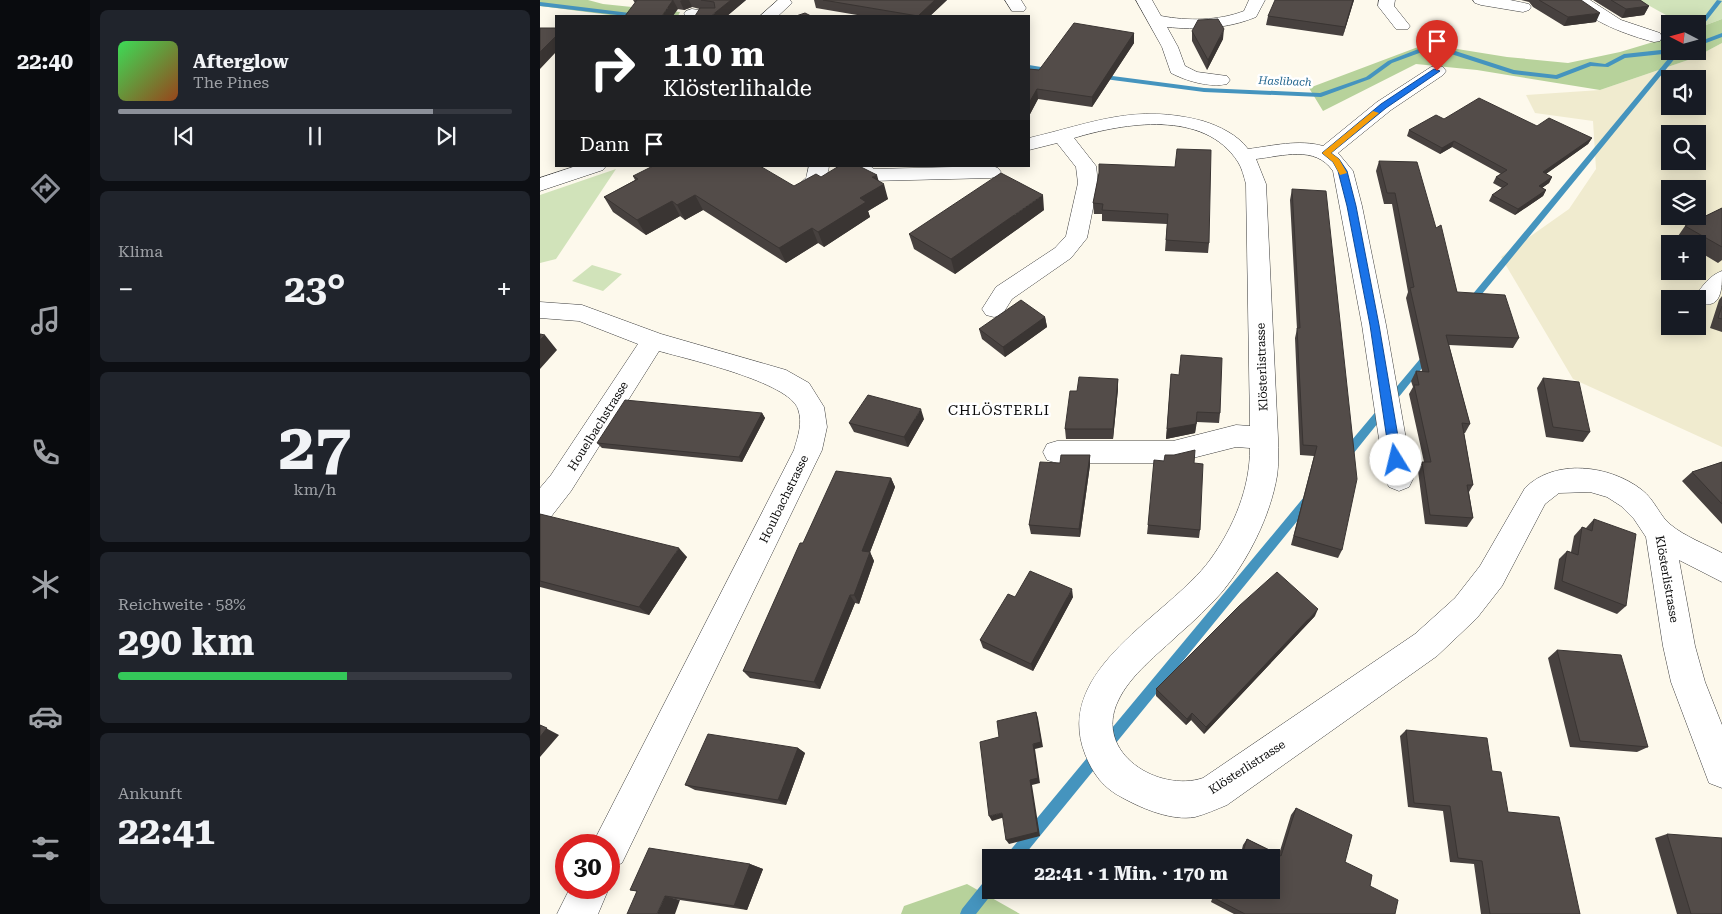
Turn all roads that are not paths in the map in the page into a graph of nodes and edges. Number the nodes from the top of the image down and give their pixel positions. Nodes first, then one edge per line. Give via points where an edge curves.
1 (1144, 0) edge
2 (1257, 0) edge
3 (1387, 0) edge
4 (1481, 0) edge
5 (1580, 0) edge
6 (784, 3) dead end
7 (1523, 7) dead end
8 (693, 12) edge
9 (706, 15) edge
10 (769, 15) edge
11 (1155, 20) junction
12 (1402, 26) dead end
13 (1654, 37) dead end
14 (1437, 71) dead end
15 (1221, 80) dead end
16 (1062, 136) junction
17 (1030, 144) edge
18 (1326, 153) junction
19 (1244, 154) junction
20 (593, 167) edge
21 (819, 167) edge
22 (857, 167) edge
23 (991, 172) dead end
24 (540, 185) edge
25 (800, 192) edge
26 (1722, 279) edge
27 (1707, 297) dead end
28 (994, 309) dead end
29 (540, 310) edge
30 (653, 340) junction
31 (1264, 438) junction
32 (1057, 452) dead end
33 (1399, 479) dead end
34 (540, 509) edge
35 (1660, 534) junction
36 (1722, 568) edge
37 (1722, 770) edge
38 (617, 834) edge
39 (584, 899) edge
40 (577, 914) edge

1 - 11 street
2 - 11 street via 1250,14 1236,19 1186,24
3 - 12 street via 1386,6
4 - 7 street
5 - 13 street via 1607,20 1632,32
6 - 10 street
8 - 9 street
11 - 15 street via 1170,47 1177,69 1186,75
14 - 18 street via 1384,106
16 - 17 street, Klösterlistrasse
16 - 19 street, Klösterlistrasse via 1122,120 1150,118 1209,129 1226,138
16 - 28 street via 1086,166 1088,183 1076,238 1063,253 1004,293
18 - 19 street via 1292,149
18 - 33 street via 1343,171 1351,206
19 - 31 street, Klösterlistrasse via 1255,177 1258,206
20 - 24 street
21 - 25 street via 815,182
22 - 23 street via 870,175
26 - 27 street
29 - 30 street, Houlbachstrasse via 582,313
30 - 34 street, Houelbachstrasse via 561,483
30 - 38 street, Houlbachstrasse via 777,377 800,390 812,407 814,427 808,450
31 - 32 street via 1236,436 1173,452
31 - 35 street, Klösterlistrasse via 1262,479 1248,520 1228,556 1200,594 1120,670 1097,710 1097,738 1110,767 1128,782 1160,795 1193,799 1214,792 1426,644 1466,608 1491,576 1535,496 1545,486 1556,481 1590,480 1617,489 1644,510
35 - 36 street
35 - 37 street, Klösterlistrasse via 1688,682
39 - 40 street

